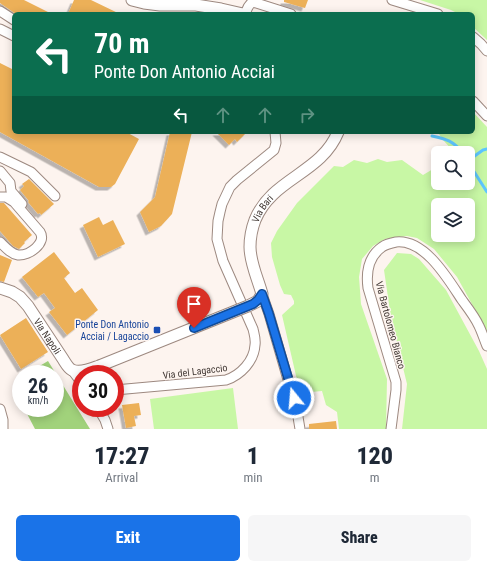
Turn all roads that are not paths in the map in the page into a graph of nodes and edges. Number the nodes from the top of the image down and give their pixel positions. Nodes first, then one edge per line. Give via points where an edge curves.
1 (132, 0) edge
2 (392, 0) edge
3 (0, 11) edge
4 (235, 12) edge
5 (245, 12) edge
6 (285, 12) edge
7 (431, 12) edge
8 (12, 19) edge
9 (0, 29) edge
10 (12, 35) edge
11 (475, 39) edge
12 (487, 51) edge
13 (475, 103) edge
14 (487, 116) edge
15 (275, 134) edge
16 (337, 134) edge
17 (0, 157) edge
18 (0, 171) edge
19 (55, 196) dead end
20 (0, 197) edge
21 (43, 228) dead end
22 (0, 242) edge
23 (0, 288) edge
24 (262, 294) junction
25 (487, 346) edge
26 (107, 365) edge
27 (72, 370) edge
28 (124, 389) edge
29 (0, 409) edge
30 (103, 417) edge
31 (106, 417) edge
32 (105, 420) junction
33 (3, 429) edge
34 (108, 429) edge
35 (300, 429) edge
36 (391, 429) edge

1 - 4 street via 160,5 196,5
2 - 7 street
3 - 8 street
5 - 6 street via 253,2
9 - 10 street
11 - 12 street
13 - 14 street
15 - 28 street, Via del Lagaccio via 274,150 230,187 220,212 217,230 222,260 255,336 252,358 244,369 226,380
16 - 24 street, Via Bari via 328,150 303,172 274,192 259,212 253,227 250,248
17 - 19 street via 31,172
18 - 21 street via 10,183 11,191
20 - 22 street via 6,197 14,202 40,232 42,240 29,253 19,255 13,254
23 - 27 street, Via Napoli via 20,297 28,306
24 - 26 street, bridge via 248,306
24 - 35 street
25 - 36 street, Via Bartolomeo Bianco via 479,325 454,287 437,265 418,247 400,242 390,243 375,253 367,278 396,382
29 - 33 street
30 - 32 street
31 - 32 street
32 - 34 street

